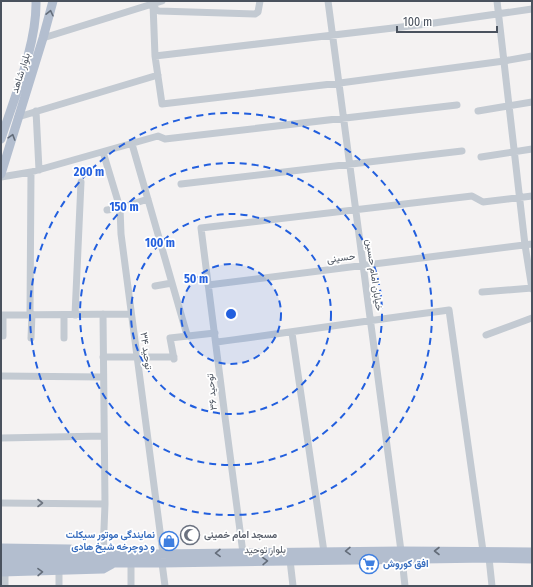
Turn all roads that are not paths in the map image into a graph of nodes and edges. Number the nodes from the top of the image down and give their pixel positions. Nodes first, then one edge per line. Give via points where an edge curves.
1 (53, 1) edge
2 (162, 1) edge
3 (260, 1) edge
4 (328, 1) edge
5 (497, 1) edge
6 (35, 2) edge
7 (153, 4) junction
8 (532, 8) edge
9 (498, 14) junction
10 (334, 35) junction
11 (43, 38) junction
12 (155, 56) junction
13 (532, 56) edge
14 (504, 61) junction
15 (158, 74) junction
16 (340, 82) junction
17 (532, 102) edge
18 (457, 106) dead end
19 (508, 106) junction
20 (36, 111) junction
21 (478, 111) dead end
22 (18, 117) junction
23 (344, 118) junction
24 (2, 135) edge
25 (132, 144) junction
26 (532, 149) edge
27 (462, 151) dead end
28 (103, 152) junction
29 (515, 152) junction
30 (481, 157) dead end
31 (350, 164) junction
32 (39, 170) junction
33 (31, 172) junction
34 (1, 176) edge
35 (81, 182) dead end
36 (181, 184) dead end
37 (532, 196) edge
38 (520, 198) junction
39 (148, 199) junction
40 (120, 208) junction
41 (107, 210) dead end
42 (355, 210) junction
43 (528, 244) edge
44 (362, 266) junction
45 (172, 283) junction
46 (208, 285) junction
47 (155, 286) dead end
48 (532, 288) edge
49 (482, 292) dead end
50 (31, 314) junction
51 (64, 314) junction
52 (103, 314) junction
53 (131, 314) junction
54 (2, 315) edge
55 (75, 315) junction
56 (532, 318) edge
57 (370, 320) junction
58 (215, 333) junction
59 (292, 333) junction
60 (486, 334) dead end
61 (187, 335) junction
62 (3, 336) dead end
63 (31, 338) dead end
64 (64, 338) dead end
65 (217, 342) junction
66 (103, 357) junction
67 (137, 358) junction
68 (1, 376) edge
69 (103, 377) junction
70 (104, 436) junction
71 (1, 438) edge
72 (1, 503) edge
73 (105, 504) junction
74 (1, 548) edge
75 (324, 552) junction
76 (532, 552) edge
77 (243, 553) junction
78 (108, 555) junction
79 (402, 555) junction
80 (486, 555) junction
81 (1, 556) edge
82 (163, 558) junction
83 (39, 559) junction
84 (532, 559) edge
85 (290, 560) junction
86 (1, 563) edge
87 (131, 563) junction
88 (58, 571) junction
89 (3, 572) edge
90 (6, 586) edge
91 (59, 586) edge
92 (131, 586) edge
93 (165, 586) edge
94 (293, 586) edge
95 (405, 586) edge
96 (492, 586) edge

11 -> 1 main road, بلوار شاهد
2 - 7 street
3 - 7 street via 255,14 159,12
4 - 10 street, خیابان امام حسین
5 - 9 street
6 - 24 main road, بلوار شاهد via 33,33 26,63
7 - 11 street
7 - 12 street
8 - 9 street
9 - 10 street
9 - 14 street
10 - 12 street
10 - 16 street, خیابان امام حسین
11 - 22 main road, بلوار شاهد
12 - 15 street
13 - 14 street
14 - 16 street
14 - 19 street
15 - 16 street via 162,104
15 - 20 street
16 - 23 street, خیابان امام حسین
17 - 19 street
18 - 23 street
19 - 21 street
19 - 29 street
20 - 22 street
20 - 32 street
34 -> 22 main road, بلوار شاهد
23 - 25 street via 165,139 158,136
23 - 31 street, خیابان امام حسین
25 - 28 street
25 - 39 street
26 - 29 street
27 - 31 street
28 - 32 street
28 - 40 street, توحید ۳۴
29 - 30 street
29 - 38 street
31 - 36 street
31 - 42 street, خیابان امام حسین
32 - 33 street
33 - 34 street
33 - 50 street
35 - 55 street
37 - 38 street
38 - 42 street via 484,202 472,196
38 - 43 street
39 - 40 street
39 - 45 street
40 - 41 street
40 - 53 street, توحید ۳۴
42 - 44 street, خیابان امام حسین
42 - 46 street, توحید ۳۶ via 202,228
43 - 44 street, حسینی
43 - 48 street
44 - 46 street, حسینی
44 - 57 street, خیابان امام حسین
45 - 47 street
45 - 61 street
46 - 58 street, توحید ۳۶
48 - 49 street
50 - 51 street
50 - 54 street
50 - 63 street
51 - 55 street
51 - 64 street
52 - 53 street
52 - 55 street
52 - 66 street
53 - 67 street, توحید ۳۴
54 - 62 street
56 - 60 street
57 - 59 street
57 - 79 street, خیابان امام حسین
57 - 80 street via 449,310
58 - 61 street
58 - 65 street, توحید ۳۶
59 - 65 street
59 - 75 street
61 - 67 street via 170,338 174,358
65 - 77 street, توحید ۳۶
66 - 67 street
66 - 69 street
67 - 82 street, توحید ۳۴
68 - 69 street
69 - 70 street
70 - 71 street
70 - 73 street
72 -> 73 street
73 - 78 street
74 - 78 main road, بلوار توحید
75 - 77 main road, بلوار توحید
79 -> 75 main road, بلوار توحید
76 - 80 main road, بلوار توحید
77 -> 82 main road, بلوار توحید
78 - 82 main road, بلوار توحید
78 - 83 main road
78 - 83 main road
78 - 87 main road, بلوار توحید
78 - 88 main road, بلوار توحید via 103,569
79 - 80 main road, بلوار توحید
79 - 85 main road, بلوار توحید
79 - 95 street, خیابان امام حسین
80 - 84 main road, بلوار توحید
80 - 96 street
81 - 83 main road
82 -> 85 main road, بلوار توحید
82 - 87 main road, بلوار توحید
82 - 93 street, توحید ۳۴
83 - 86 main road
85 - 94 street
87 - 92 street
89 -> 88 main road, بلوار توحید
88 - 91 street
89 - 90 street

